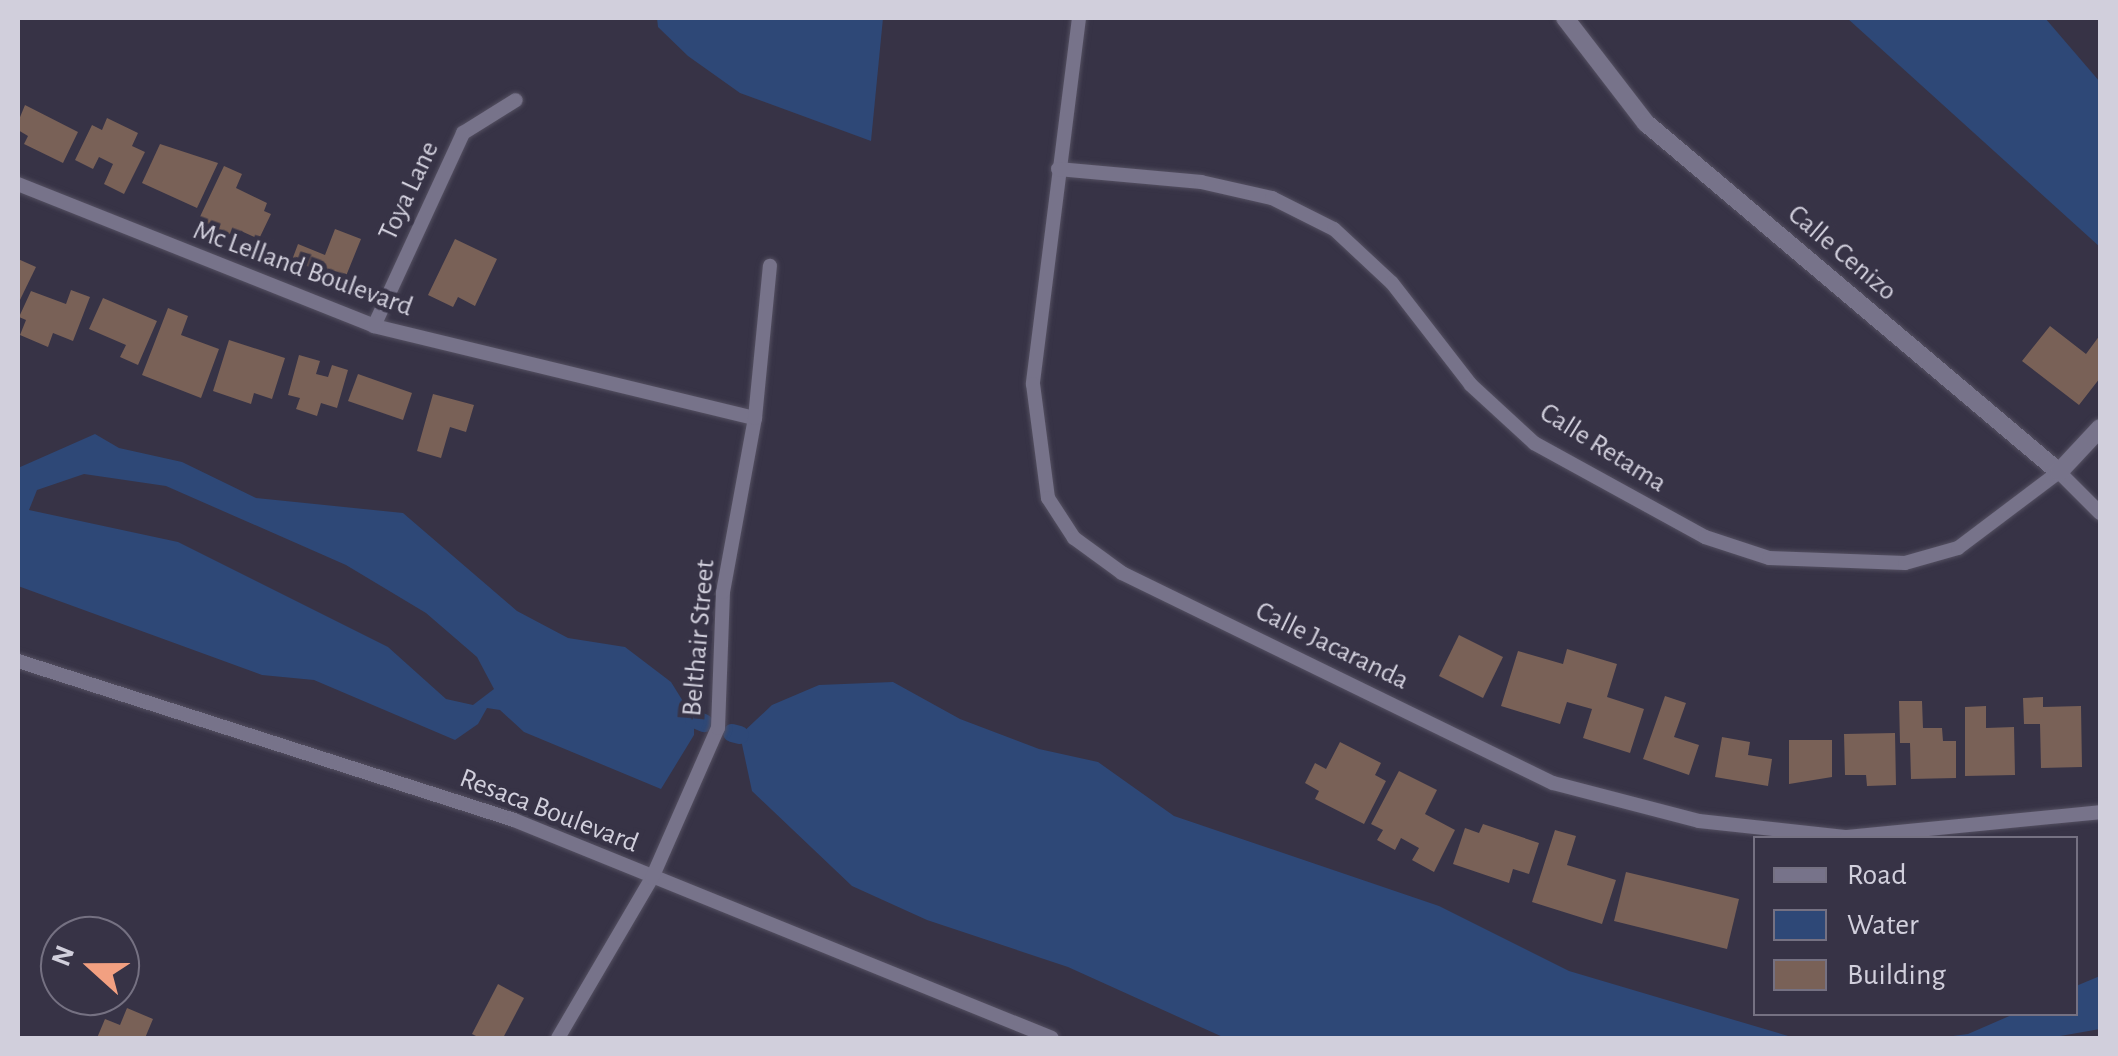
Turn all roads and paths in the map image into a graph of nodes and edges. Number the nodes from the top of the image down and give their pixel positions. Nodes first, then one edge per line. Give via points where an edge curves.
1 (1079, 18) edge
2 (1566, 18) edge
3 (516, 100) dead end
4 (1058, 169) junction
5 (18, 184) edge
6 (770, 266) dead end
7 (374, 326) junction
8 (756, 418) junction
9 (2100, 428) edge
10 (2059, 472) junction
11 (2100, 513) edge
12 (18, 661) edge
13 (2100, 812) edge
14 (1838, 836) edge
15 (1857, 836) edge
16 (652, 878) junction
17 (558, 1038) edge
18 (1052, 1038) edge

1 - 4 street, Calle Jacaranda
2 - 10 street, Calle Cenizo via 1646,123
3 - 7 street, Toya Lane via 463,132
4 - 10 street, Calle Retama via 1219,186 1272,198 1334,229 1392,283 1470,385 1534,444 1638,506 1769,558 1905,563 1958,548
4 - 14 street, Calle Jacaranda via 1033,384 1048,498 1074,538 1122,573 1553,783 1699,821
5 - 7 street, Mc Lelland Boulevard
6 - 8 street, Belthair Street
7 - 8 street, Mc Lelland Boulevard
8 - 16 street, Belthair Street via 723,592 718,728
9 - 10 street, Calle Retama
10 - 11 street, Calle Cenizo
12 - 16 street, Resaca Boulevard via 514,820
13 - 15 street, Calle Jacaranda
16 - 17 street, Belthair Street
16 - 18 street, Resaca Boulevard

